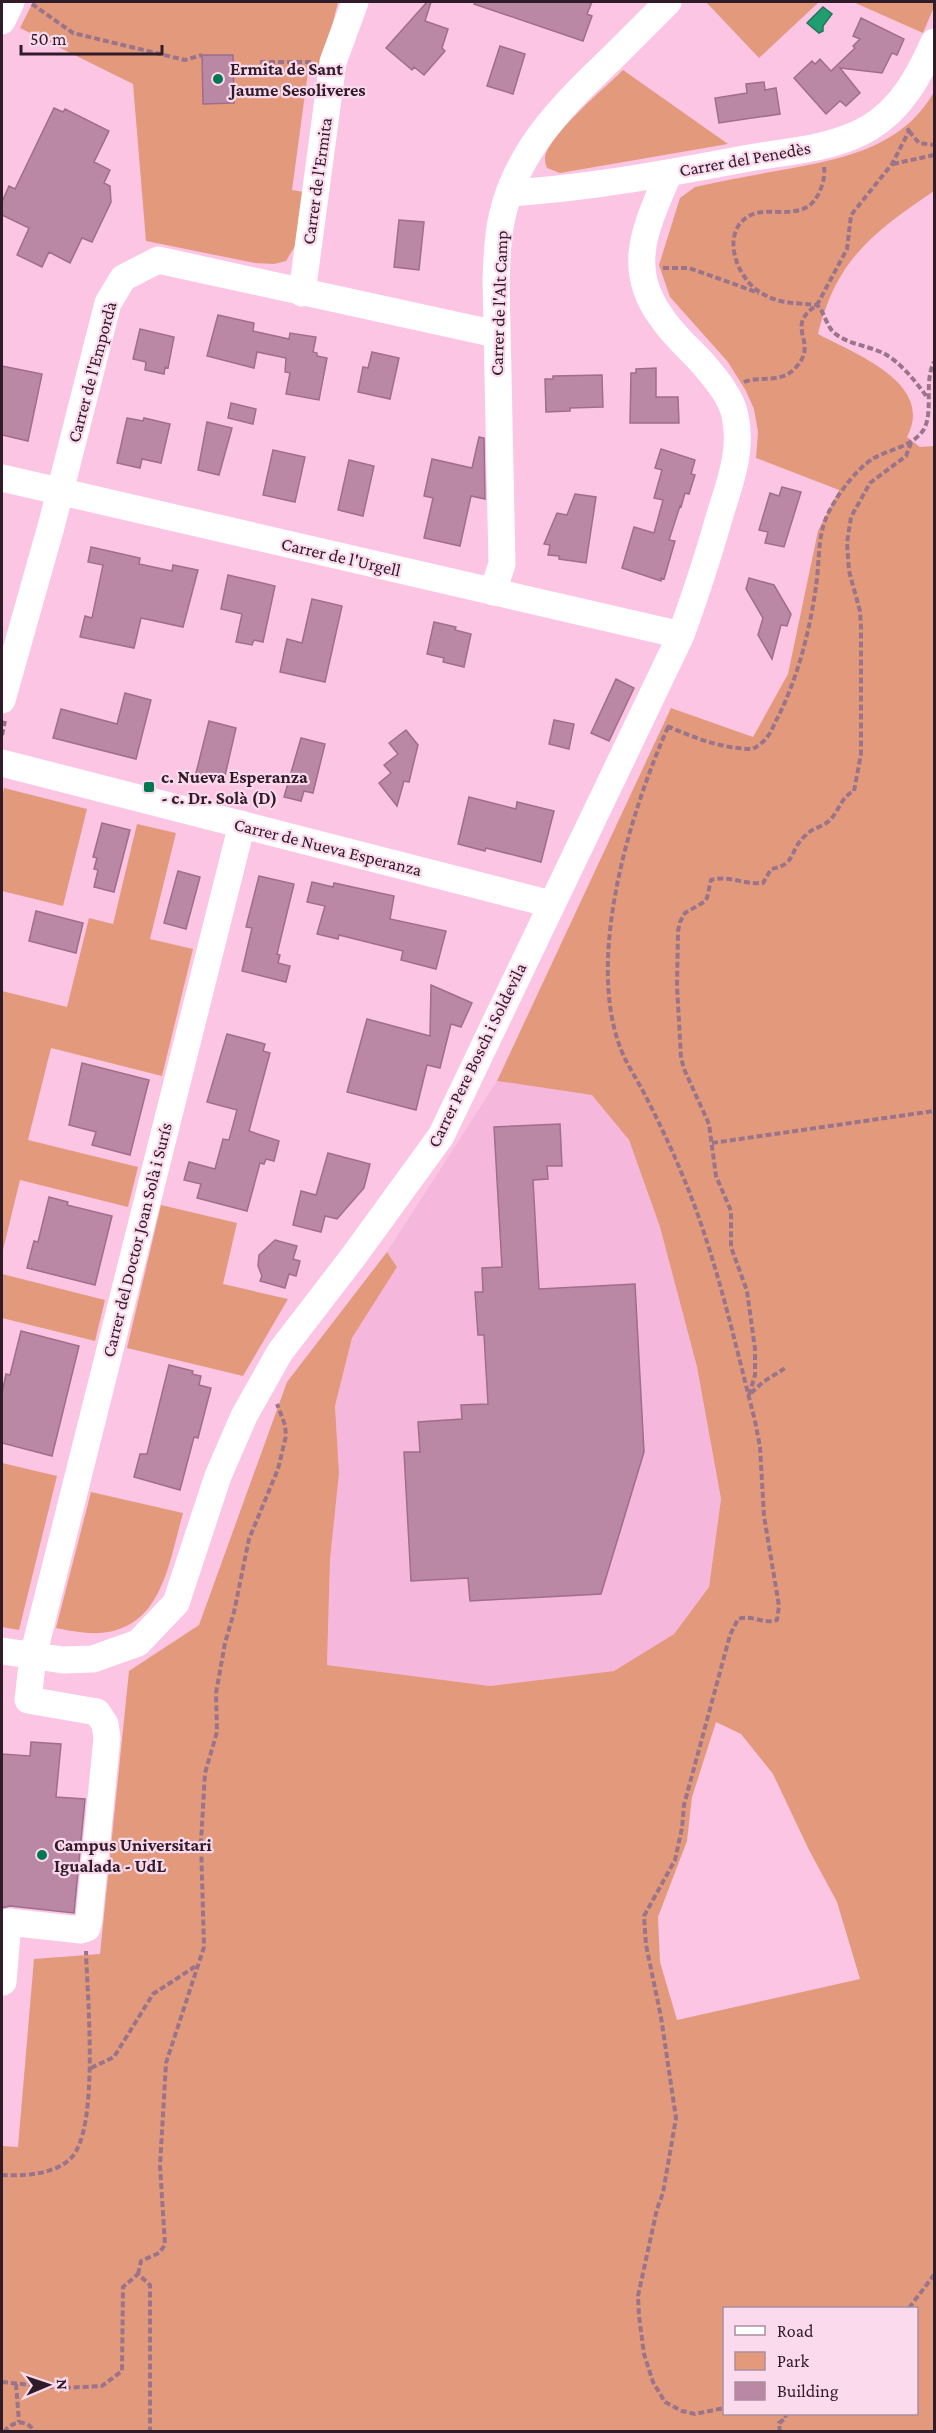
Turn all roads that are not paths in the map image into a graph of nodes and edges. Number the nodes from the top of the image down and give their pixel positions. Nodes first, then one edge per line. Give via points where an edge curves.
1 (11, 2) edge
2 (355, 2) edge
3 (668, 2) edge
4 (2, 21) edge
5 (934, 42) edge
6 (669, 173) junction
7 (509, 193) junction
8 (302, 293) junction
9 (496, 334) junction
10 (2, 478) edge
11 (61, 491) junction
12 (493, 592) junction
13 (681, 635) junction
14 (2, 700) edge
15 (2, 763) edge
16 (242, 824) junction
17 (551, 904) junction
18 (2, 1651) edge
19 (33, 1656) junction
20 (3, 1982) edge

1 - 4 street
2 - 8 street, Carrer de l'Ermita via 333,62
3 - 7 street, Carrer de l'Alt Camp via 548,122 531,146
5 - 6 street, Carrer del Penedès via 923,68 896,107 868,128 820,146
6 - 7 street, Carrer del Penedès via 614,183
6 - 13 street, Carrer Pere Bosch i Soldevila via 644,241 641,273 662,319 726,394 735,413 736,455 706,565
7 - 9 street, Carrer de l'Alt Camp via 497,245
8 - 9 street, Carrer de l'Empordà
8 - 11 street, Carrer de l'Empordà via 158,260 123,278 108,303
9 - 12 street, Carrer de l'Alt Camp via 501,564
10 - 11 street, Carrer de l'Urgell
11 - 12 street, Carrer de l'Urgell
11 - 14 street, Carrer de l'Empordà
12 - 13 street, Carrer de l'Urgell
13 - 17 street, Carrer Pere Bosch i Soldevila
15 - 16 street, Carrer de Nueva Esperanza
16 - 17 street, Carrer de Nueva Esperanza
16 - 19 street, Carrer del Doctor Joan Solà i Surís
17 - 19 street, Carrer Pere Bosch i Soldevila via 441,1136 286,1343 244,1416 218,1476 176,1603 138,1642 93,1659
18 - 19 street, Carrer Pere Bosch i Soldevila
19 - 20 street, Carrer del Doctor Joan Solà i Surís via 28,1700 97,1712 105,1724 107,1738 87,1928 8,1922

